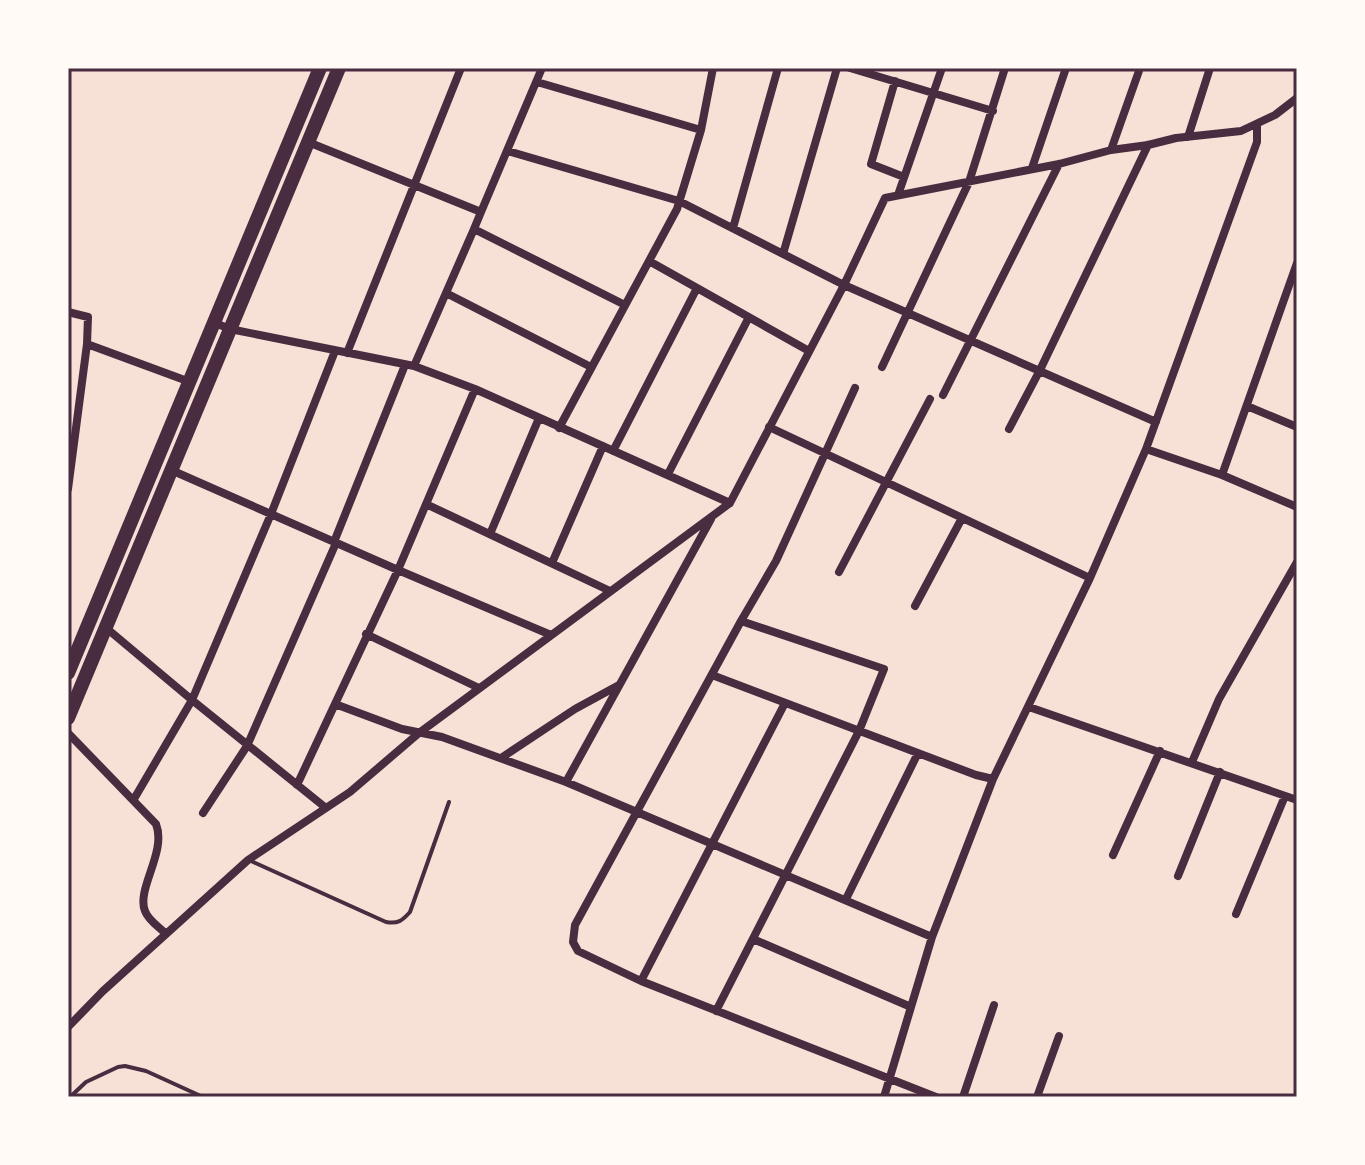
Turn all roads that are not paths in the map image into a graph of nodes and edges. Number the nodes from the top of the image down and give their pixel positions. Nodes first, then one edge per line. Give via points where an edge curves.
1 (320, 68) edge
2 (339, 68) edge
3 (461, 68) edge
4 (542, 68) edge
5 (713, 68) edge
6 (778, 68) edge
7 (837, 68) edge
8 (850, 68) edge
9 (942, 68) edge
10 (1005, 68) edge
11 (1066, 68) edge
12 (1140, 68) edge
13 (1210, 68) edge
14 (870, 71) edge
15 (895, 81) junction
16 (537, 82) junction
17 (933, 92) junction
18 (1297, 98) edge
19 (993, 111) junction
20 (1257, 124) junction
21 (701, 130) junction
22 (1188, 137) junction
23 (308, 142) junction
24 (1148, 145) junction
25 (1111, 150) junction
26 (508, 151) junction
27 (1059, 164) junction
28 (1032, 168) junction
29 (904, 177) junction
30 (969, 182) junction
31 (415, 185) junction
32 (898, 195) junction
33 (679, 201) junction
34 (481, 212) junction
35 (733, 228) junction
36 (474, 229) junction
37 (783, 254) junction
38 (649, 261) junction
39 (1297, 263) edge
40 (844, 285) junction
41 (697, 288) junction
42 (446, 293) junction
43 (625, 305) junction
44 (68, 312) edge
45 (909, 313) junction
46 (749, 317) junction
47 (215, 323) junction
48 (230, 329) junction
49 (972, 340) junction
50 (87, 344) junction
51 (335, 351) junction
52 (809, 351) junction
53 (347, 353) junction
54 (410, 366) junction
55 (591, 367) junction
56 (882, 367) dead end
57 (1040, 370) junction
58 (190, 382) junction
59 (855, 388) dead end
60 (475, 389) junction
61 (943, 395) dead end
62 (930, 399) dead end
63 (1247, 406) junction
64 (539, 418) junction
65 (1156, 422) junction
66 (769, 427) junction
67 (1297, 427) edge
68 (559, 428) junction
69 (1009, 429) dead end
70 (603, 446) junction
71 (1146, 449) junction
72 (613, 451) junction
73 (823, 453) junction
74 (170, 469) junction
75 (668, 474) junction
76 (1222, 475) junction
77 (886, 483) junction
78 (68, 489) edge
79 (730, 503) junction
80 (426, 504) junction
81 (1297, 507) edge
82 (271, 514) junction
83 (713, 514) junction
84 (962, 518) junction
85 (490, 534) junction
86 (335, 543) junction
87 (1297, 562) edge
88 (552, 563) junction
89 (398, 570) junction
90 (839, 572) dead end
91 (1090, 578) junction
92 (610, 591) junction
93 (915, 606) dead end
94 (741, 621) junction
95 (105, 627) junction
96 (366, 634) junction
97 (551, 635) junction
98 (68, 673) edge
99 (712, 675) junction
100 (619, 684) junction
101 (479, 688) junction
102 (192, 700) junction
103 (785, 703) junction
104 (335, 704) junction
105 (1029, 707) junction
106 (68, 718) edge
107 (859, 731) junction
108 (68, 733) edge
109 (419, 733) junction
110 (247, 746) junction
111 (1160, 751) junction
112 (918, 753) junction
113 (501, 758) junction
114 (1192, 762) junction
115 (1220, 772) junction
116 (993, 779) junction
117 (566, 782) junction
118 (297, 785) junction
119 (1285, 796) junction
120 (134, 799) junction
121 (1297, 800) edge
122 (449, 802) dead end
123 (326, 808) junction
124 (638, 812) junction
125 (203, 813) dead end
126 (713, 844) junction
127 (1113, 855) dead end
128 (248, 860) junction
129 (786, 874) junction
130 (1178, 876) dead end
131 (846, 899) junction
132 (1236, 914) dead end
133 (166, 934) junction
134 (932, 937) junction
135 (753, 939) junction
136 (641, 981) junction
137 (994, 1005) dead end
138 (911, 1007) junction
139 (716, 1011) junction
140 (68, 1027) edge
141 (1059, 1036) dead end
142 (890, 1080) junction
143 (70, 1097) edge
144 (203, 1097) edge
145 (884, 1097) edge
146 (936, 1097) edge
147 (963, 1097) edge
148 (1037, 1097) edge

1 - 47 highway
2 - 23 highway
3 - 31 street
4 - 16 street
5 - 21 street
6 - 35 street
7 - 37 street
8 - 14 street
9 - 17 street
10 - 19 street
11 - 28 street
12 - 25 street
13 - 22 street
14 - 15 street
15 - 17 street
15 - 29 street via 871,164
16 - 21 street
16 - 26 street
17 - 19 street
17 - 29 street
18 - 20 street
19 - 30 street
20 - 22 street
20 - 65 street via 1257,142
21 - 33 street
22 - 24 street
23 - 31 street
23 - 48 highway
24 - 25 street
24 - 57 street
25 - 27 street
26 - 33 street
26 - 34 street
27 - 28 street
27 - 49 street
28 - 30 street
29 - 32 street
30 - 32 street
30 - 45 street
31 - 34 street
31 - 53 street
32 - 40 street via 885,198
33 - 35 street
33 - 38 street
34 - 36 street
35 - 37 street
36 - 42 street
36 - 43 street
37 - 40 street
38 - 41 street
38 - 43 street
39 - 63 street
40 - 45 street
40 - 52 street
41 - 46 street
41 - 72 street
42 - 54 street
42 - 55 street
43 - 55 street
44 - 50 street via 88,317
45 - 49 street
45 - 56 street
46 - 52 street
46 - 75 street
47 - 48 street
47 - 58 highway
48 - 51 street
48 - 74 highway
49 - 57 street
49 - 61 street
50 - 58 street
50 - 78 street
51 - 53 street
51 - 82 street
52 - 66 street
53 - 54 street
54 - 60 street
54 - 86 street
55 - 68 street
57 - 65 street
57 - 69 street
58 - 98 highway
59 - 73 street
60 - 64 street
60 - 80 street
62 - 77 street
63 - 67 street
63 - 76 street
64 - 68 street
64 - 85 street
65 - 71 street
66 - 73 street
66 - 79 street
68 - 70 street
70 - 72 street
70 - 88 street
71 - 76 street
71 - 91 street
72 - 75 street
73 - 77 street
73 - 94 street via 776,561
74 - 82 street
74 - 95 highway
75 - 79 street
76 - 81 street
77 - 84 street
77 - 90 street
79 - 83 street
80 - 85 street
80 - 89 street
82 - 86 street
82 - 102 street
83 - 92 street
83 - 100 street
84 - 91 street
84 - 93 street
85 - 88 street
86 - 89 street
86 - 110 street
87 - 114 street via 1219,699
88 - 92 street
89 - 96 street
89 - 97 street
91 - 105 street
92 - 97 street
94 - 99 street
94 - 107 street via 884,669
95 - 102 street
95 - 106 highway
96 - 101 street
96 - 104 street
97 - 101 street
99 - 103 street
99 - 124 street
100 - 113 street
100 - 117 street
101 - 109 street
102 - 110 street
102 - 120 street
103 - 107 street
103 - 126 street
104 - 109 street
104 - 118 street
105 - 111 street
105 - 116 street
107 - 112 street
107 - 129 street
108 - 120 street
109 - 113 street
109 - 123 street
110 - 118 street
110 - 125 street
111 - 114 street
111 - 127 street
112 - 116 street
112 - 131 street
113 - 117 street
114 - 115 street
115 - 119 street
115 - 130 street
116 - 134 street
117 - 124 street
118 - 123 street
119 - 121 street
119 - 132 street
120 - 133 street via 159,832 143,902 145,912
122 - 128 lane via 410,912 402,921 394,923
123 - 128 street
124 - 126 street
124 - 136 street via 575,925 573,942 578,951
126 - 129 street
126 - 136 street
128 - 133 street
129 - 131 street
129 - 135 street
131 - 134 street
133 - 140 street
134 - 138 street
135 - 138 street
135 - 139 street
136 - 139 street
137 - 147 street
138 - 142 street
139 - 142 street
141 - 148 street
142 - 145 street
142 - 146 street
143 - 144 lane via 86,1082 125,1066

